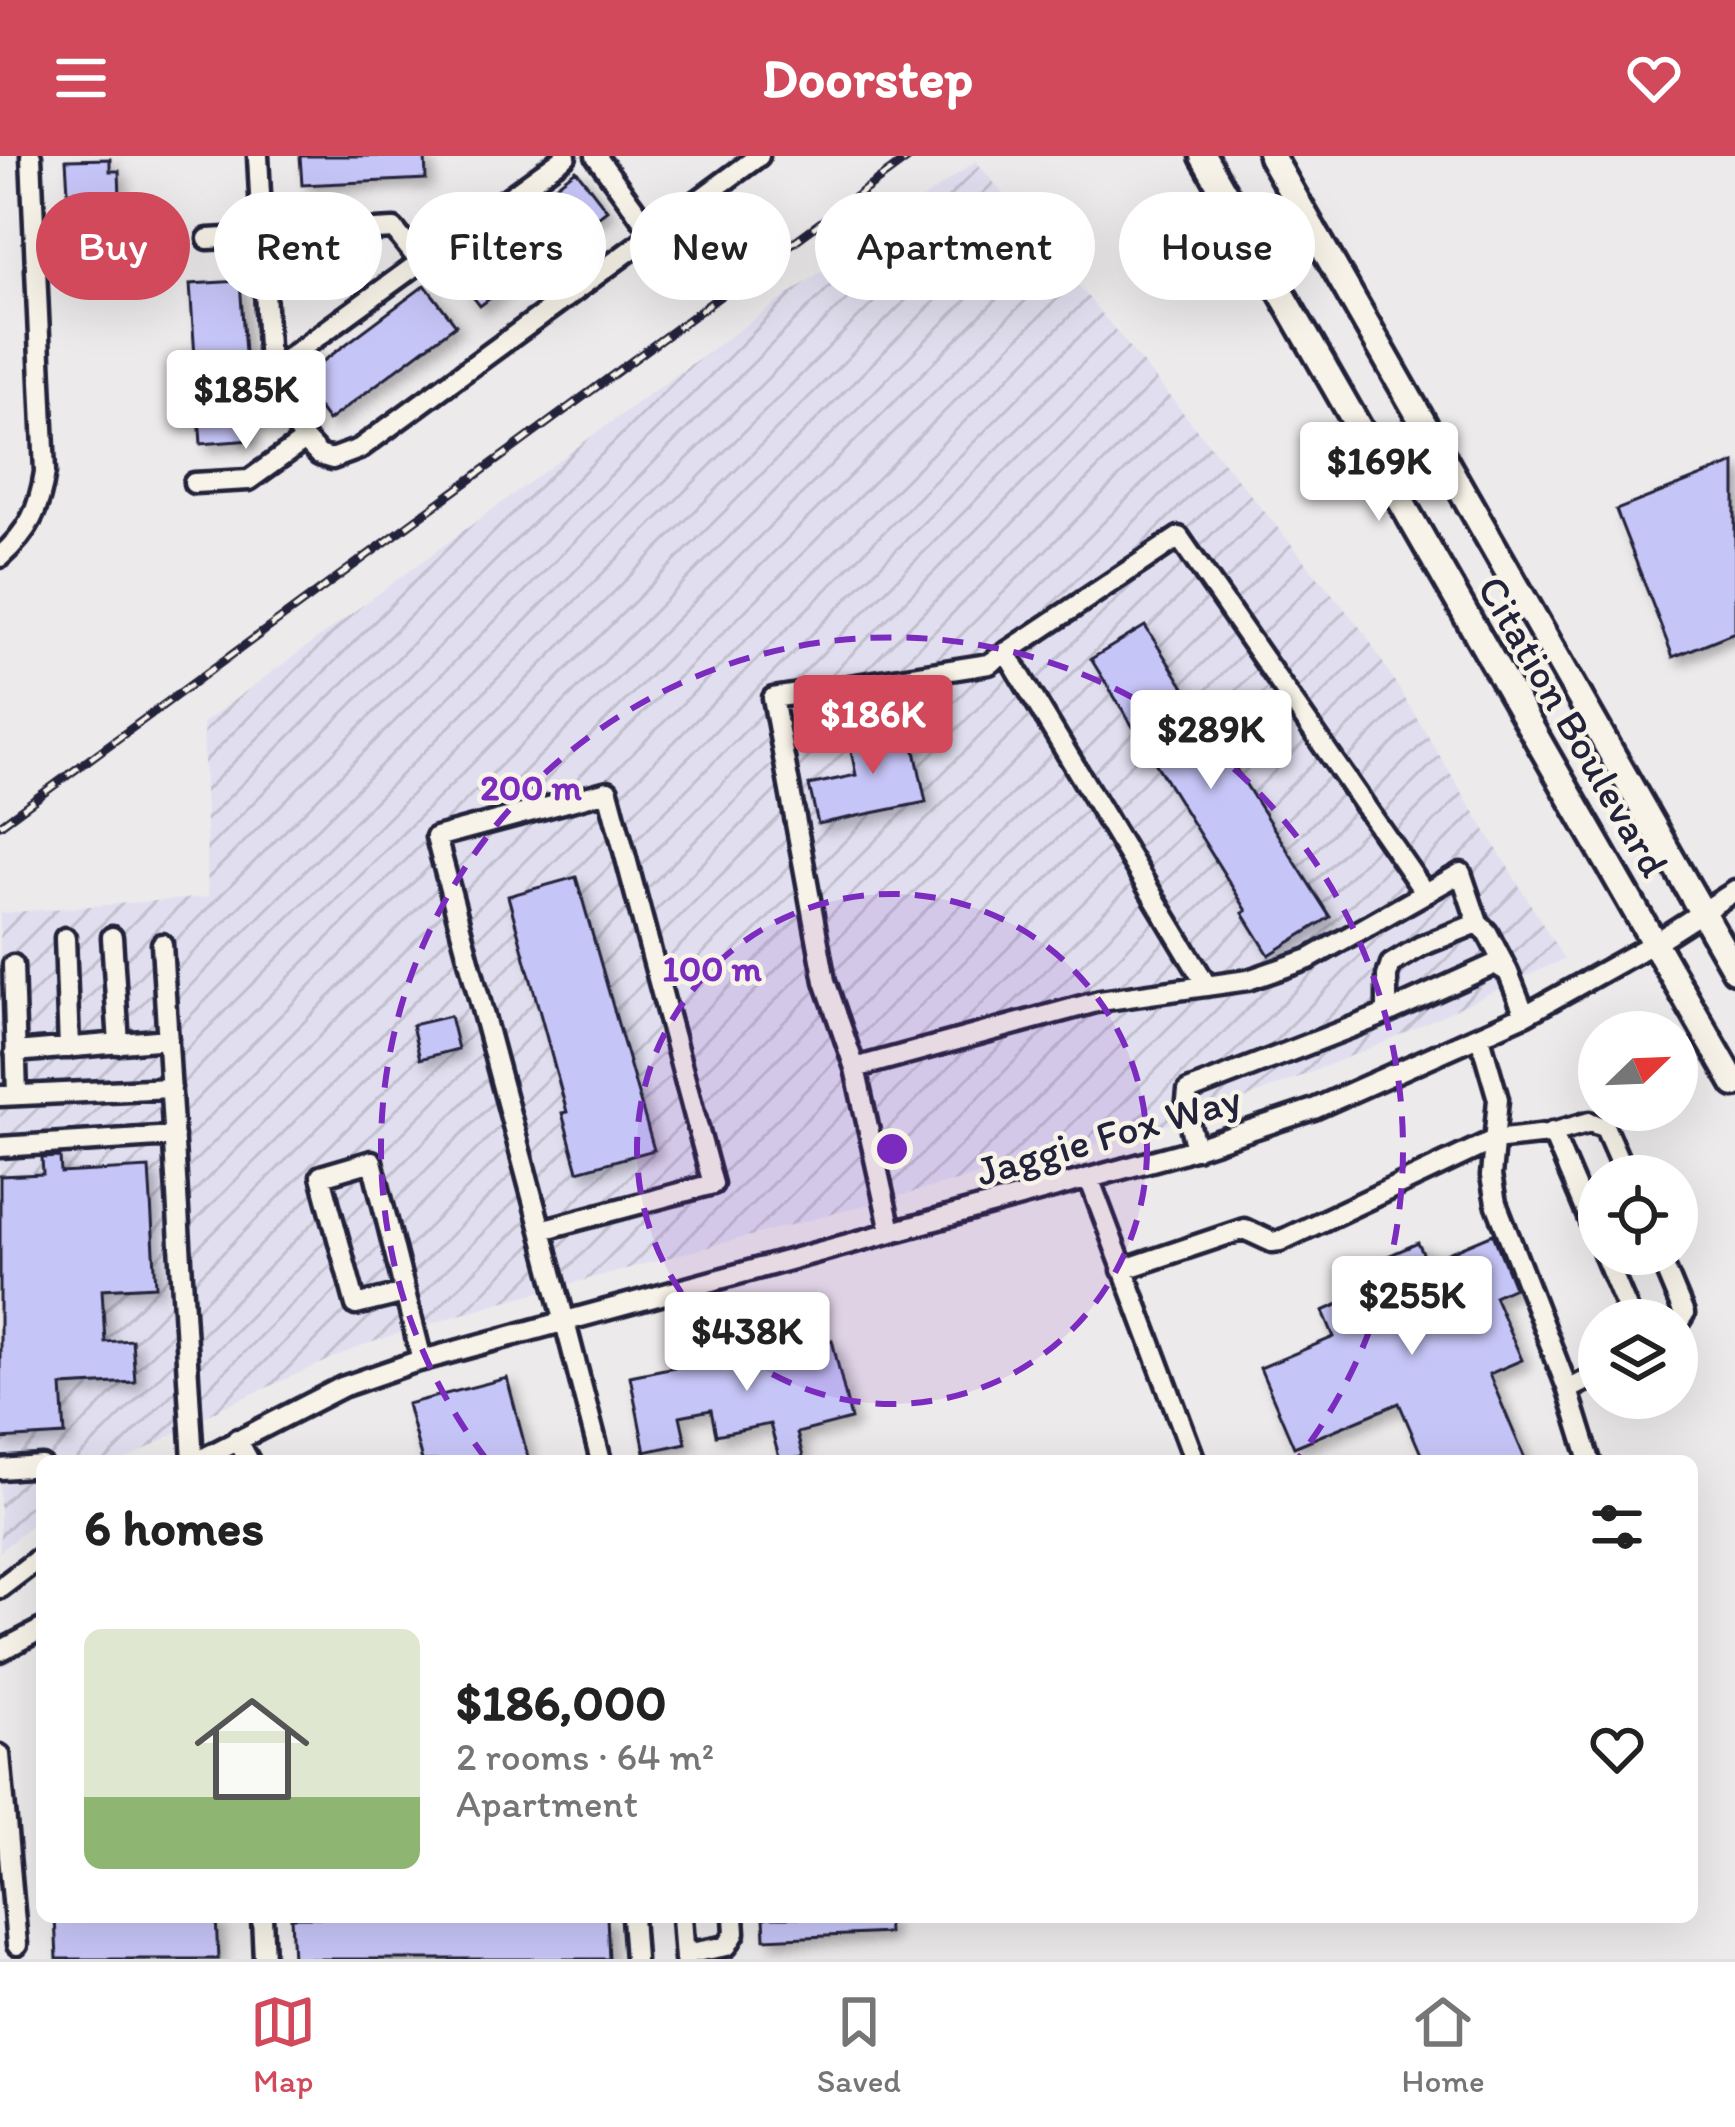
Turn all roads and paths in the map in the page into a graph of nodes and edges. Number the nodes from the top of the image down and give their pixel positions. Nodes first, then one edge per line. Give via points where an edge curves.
1 (31, 156) edge
2 (258, 156) edge
3 (566, 156) edge
4 (596, 156) edge
5 (759, 156) edge
6 (1203, 156) edge
7 (1271, 156) edge
8 (260, 192) edge
9 (516, 192) edge
10 (710, 192) edge
11 (630, 203) edge
12 (382, 230) edge
13 (208, 239) dead end
14 (214, 239) edge
15 (406, 244) edge
16 (630, 250) edge
17 (406, 272) edge
18 (265, 300) edge
19 (269, 372) junction
20 (305, 440) junction
21 (194, 483) dead end
22 (0, 557) edge
23 (1006, 652) junction
24 (1735, 891) edge
25 (1425, 893) junction
26 (1702, 912) junction
27 (1478, 923) junction
28 (112, 937) dead end
29 (65, 938) dead end
30 (1654, 943) junction
31 (162, 944) dead end
32 (13, 964) dead end
33 (1735, 970) edge
34 (1508, 972) junction
35 (1208, 986) junction
36 (1387, 1013) junction
37 (1525, 1015) junction
38 (1480, 1037) junction
39 (168, 1040) junction
40 (119, 1044) junction
41 (69, 1048) junction
42 (16, 1052) junction
43 (855, 1068) junction
44 (1735, 1084) edge
45 (171, 1088) junction
46 (9, 1096) edge
47 (1552, 1132) junction
48 (174, 1136) junction
49 (1494, 1141) junction
50 (0, 1147) edge
51 (1196, 1149) junction
52 (1617, 1155) edge
53 (1090, 1178) junction
54 (1578, 1193) edge
55 (541, 1230) junction
56 (891, 1231) junction
57 (1122, 1270) junction
58 (405, 1293) junction
59 (564, 1321) junction
60 (422, 1360) junction
61 (1578, 1385) edge
62 (1568, 1390) junction
63 (237, 1439) junction
64 (195, 1455) edge
65 (206, 1455) edge
66 (246, 1455) edge
67 (599, 1455) edge
68 (1193, 1455) edge
69 (1588, 1455) edge
70 (36, 1466) edge
71 (0, 1469) edge
72 (36, 1561) edge
73 (0, 1588) edge
74 (36, 1632) edge
75 (0, 1651) edge
76 (0, 1755) edge
77 (262, 1923) edge
78 (632, 1923) edge
79 (682, 1923) edge
80 (734, 1923) edge
81 (16, 1945) dead end
82 (685, 1957) edge
83 (264, 1959) edge
84 (634, 1959) edge

1 - 22 street via 45,472 26,533
2 - 8 street
3 - 9 street
4 - 11 street
5 - 10 street
6 - 30 main road, Citation Boulevard
7 - 26 main road, Citation Boulevard
12 - 15 street via 394,229
13 - 14 street
16 - 20 street via 359,449 332,459
17 - 19 street
18 - 19 street
19 - 20 street
20 - 21 street via 249,481
23 - 25 street via 1180,537
23 - 35 street
23 - 43 street via 988,664 772,698 825,981
24 - 26 street, Jaggie Fox Way
25 - 27 street via 1461,872
25 - 35 street via 1310,959
26 - 30 street, Jaggie Fox Way
26 - 33 main road, Citation Boulevard
27 - 34 street
27 - 36 street via 1391,964
28 - 40 street
29 - 41 street
30 - 37 street, Jaggie Fox Way
30 - 44 main road, Citation Boulevard
31 - 39 street
32 - 42 street
34 - 36 street via 1495,964
34 - 37 street
35 - 43 street via 1100,1001
36 - 51 street via 1188,1091
37 - 38 street, Jaggie Fox Way
38 - 49 street via 1498,1099
38 - 51 street, Jaggie Fox Way via 1314,1109
39 - 40 street
39 - 45 street
40 - 41 street
41 - 42 street
42 - 46 street
43 - 56 street
45 - 46 street
45 - 48 street
47 - 49 street
47 - 52 street via 1590,1122 1605,1128
47 - 54 street
48 - 50 street
48 - 64 street
49 - 57 street via 1280,1241 1244,1229
49 - 62 street via 1496,1204
51 - 53 street, Jaggie Fox Way
53 - 56 street, Jaggie Fox Way
53 - 57 street
55 - 55 street via 713,1184 608,791 436,837
55 - 59 street
56 - 59 street, Jaggie Fox Way
57 - 68 street
58 - 58 street via 372,1161 321,1176 356,1305
58 - 60 street
59 - 60 street, Jaggie Fox Way
59 - 67 street
60 - 63 street, Jaggie Fox Way via 342,1387
61 - 62 street
62 - 69 street
63 - 65 street, Jaggie Fox Way
63 - 66 street
70 - 71 street
72 - 73 street
74 - 75 street
76 - 81 street
77 - 83 street
78 - 84 street
79 - 82 street
80 - 82 street via 727,1946

